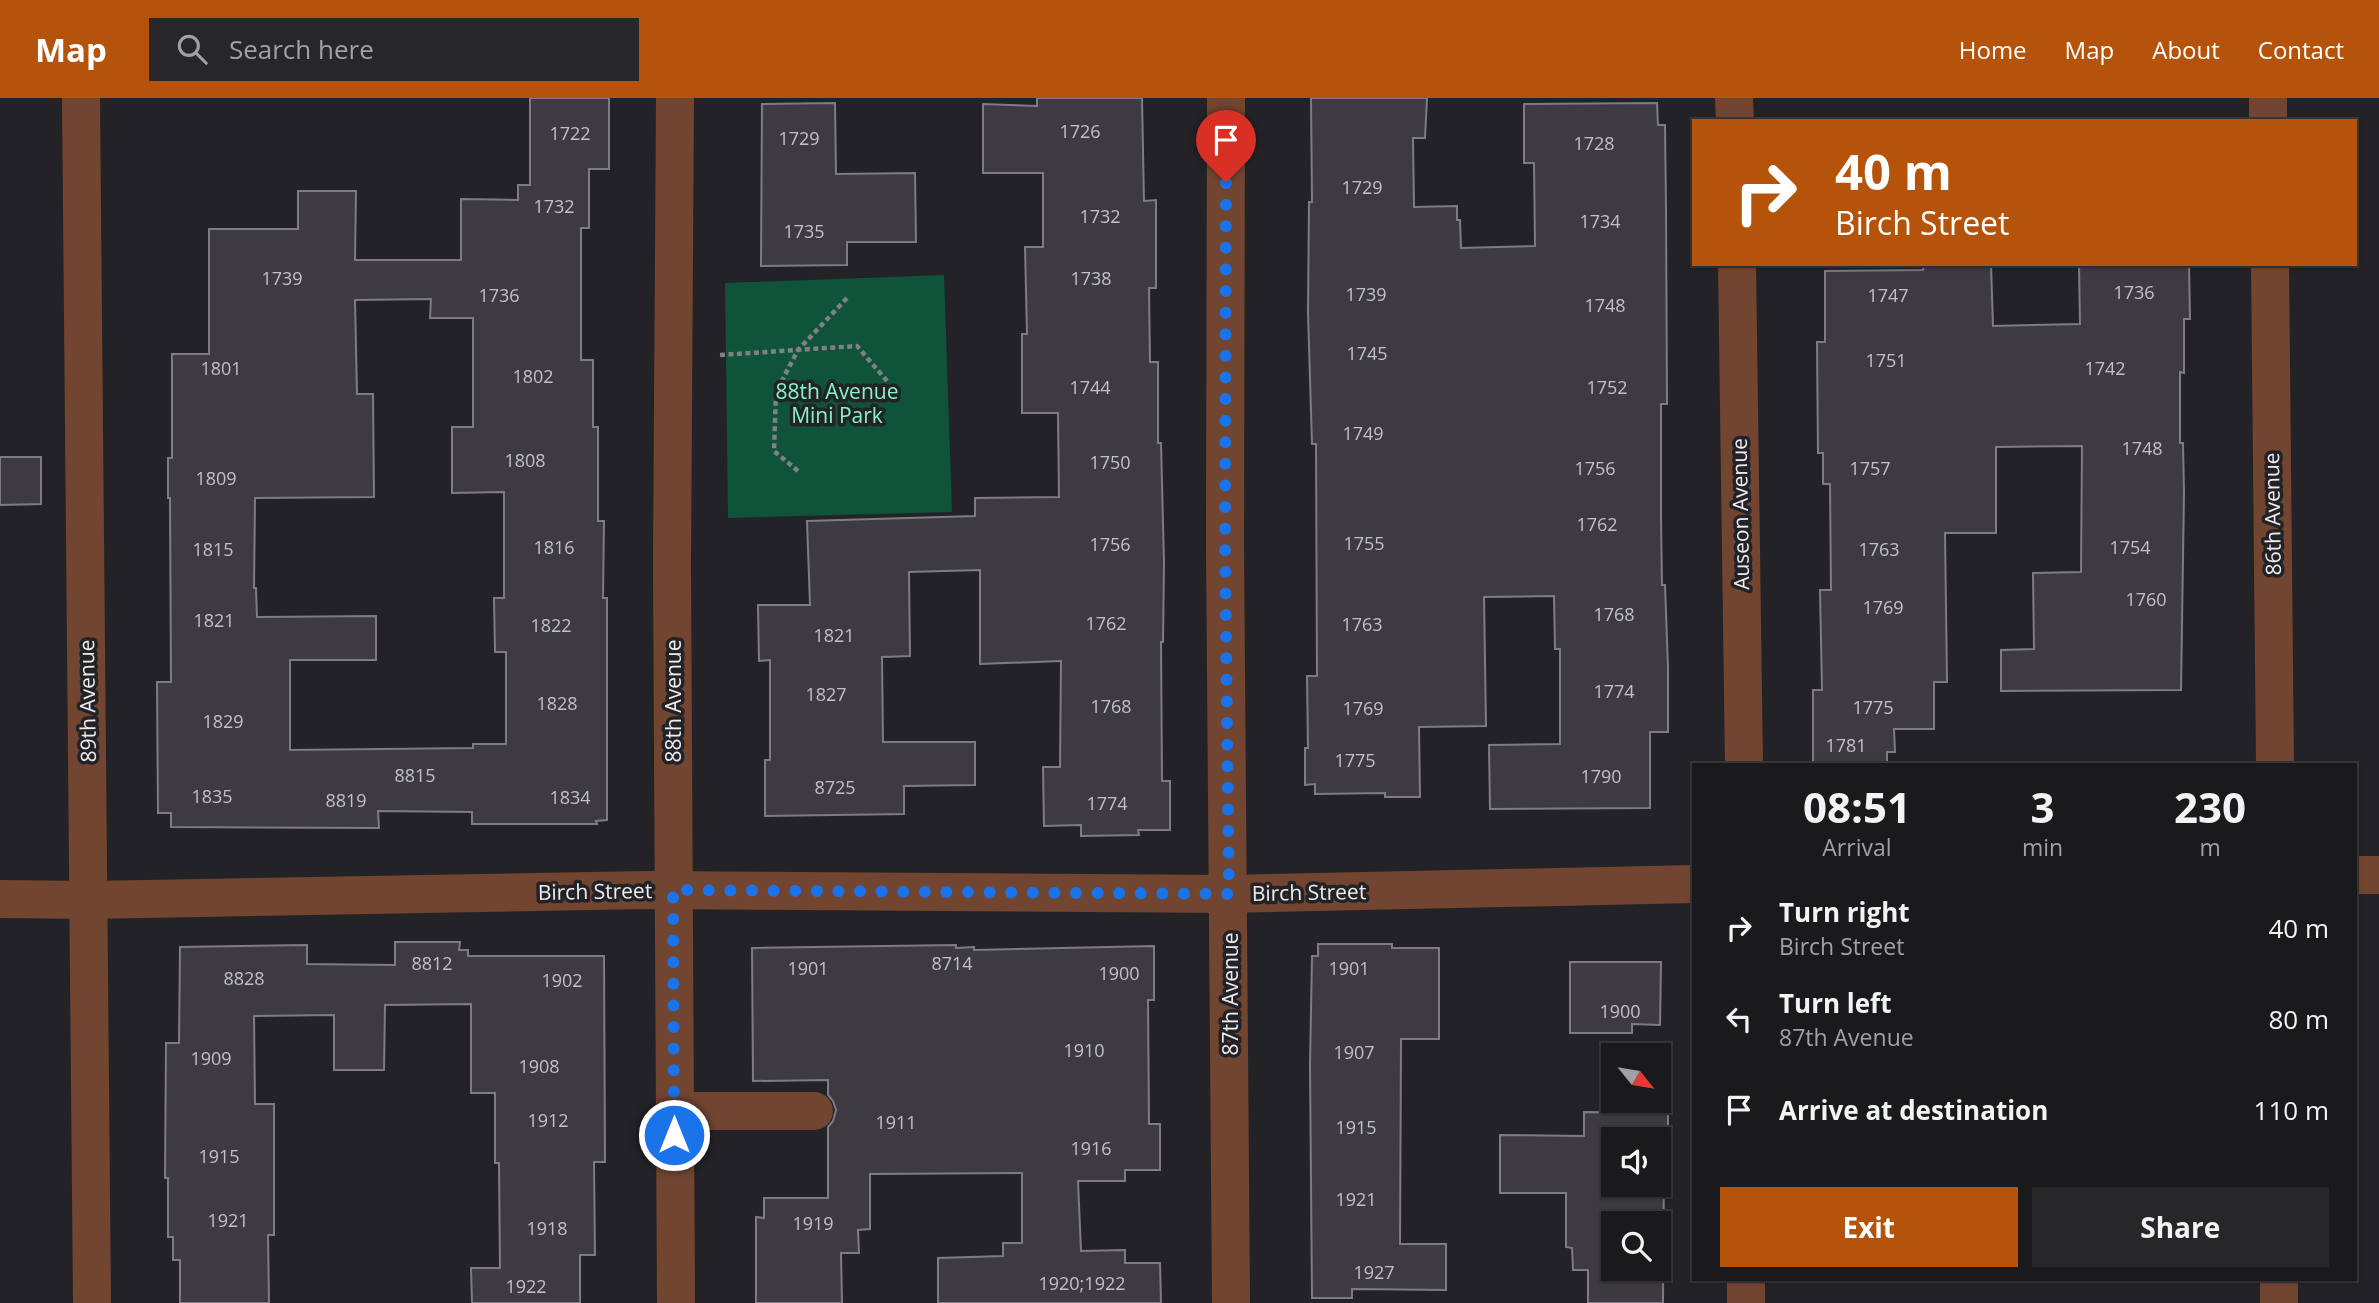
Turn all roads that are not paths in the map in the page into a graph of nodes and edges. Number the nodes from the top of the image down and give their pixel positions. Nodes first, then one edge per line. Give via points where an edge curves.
1 (81, 98) edge
2 (675, 98) edge
3 (1226, 98) edge
4 (1734, 98) edge
5 (2268, 98) edge
6 (1735, 119) edge
7 (2268, 119) edge
8 (1737, 266) edge
9 (2270, 266) edge
10 (1744, 763) edge
11 (2275, 763) edge
12 (2379, 874) edge
13 (2357, 875) edge
14 (1692, 884) edge
15 (673, 890) junction
16 (1229, 894) junction
17 (0, 899) edge
18 (89, 900) junction
19 (674, 1111) junction
20 (814, 1111) dead end
21 (1746, 1281) edge
22 (2279, 1281) edge
23 (92, 1303) edge
24 (676, 1303) edge
25 (1231, 1303) edge
26 (1746, 1303) edge
27 (2279, 1303) edge

1 - 18 street, 89th Avenue
2 - 15 street, 88th Avenue
3 - 16 street, 87th Avenue
4 - 6 street
5 - 7 street
8 - 10 street, Auseon Avenue
9 - 11 street, 86th Avenue
12 - 13 street
14 - 16 street, Birch Street
15 - 16 street, Birch Street
15 - 18 street, Birch Street
15 - 19 street, 88th Avenue
16 - 25 street, 87th Avenue
17 - 18 street, Birch Street
18 - 23 street, 89th Avenue
19 - 20 street
19 - 24 street, 88th Avenue
21 - 26 street
22 - 27 street

